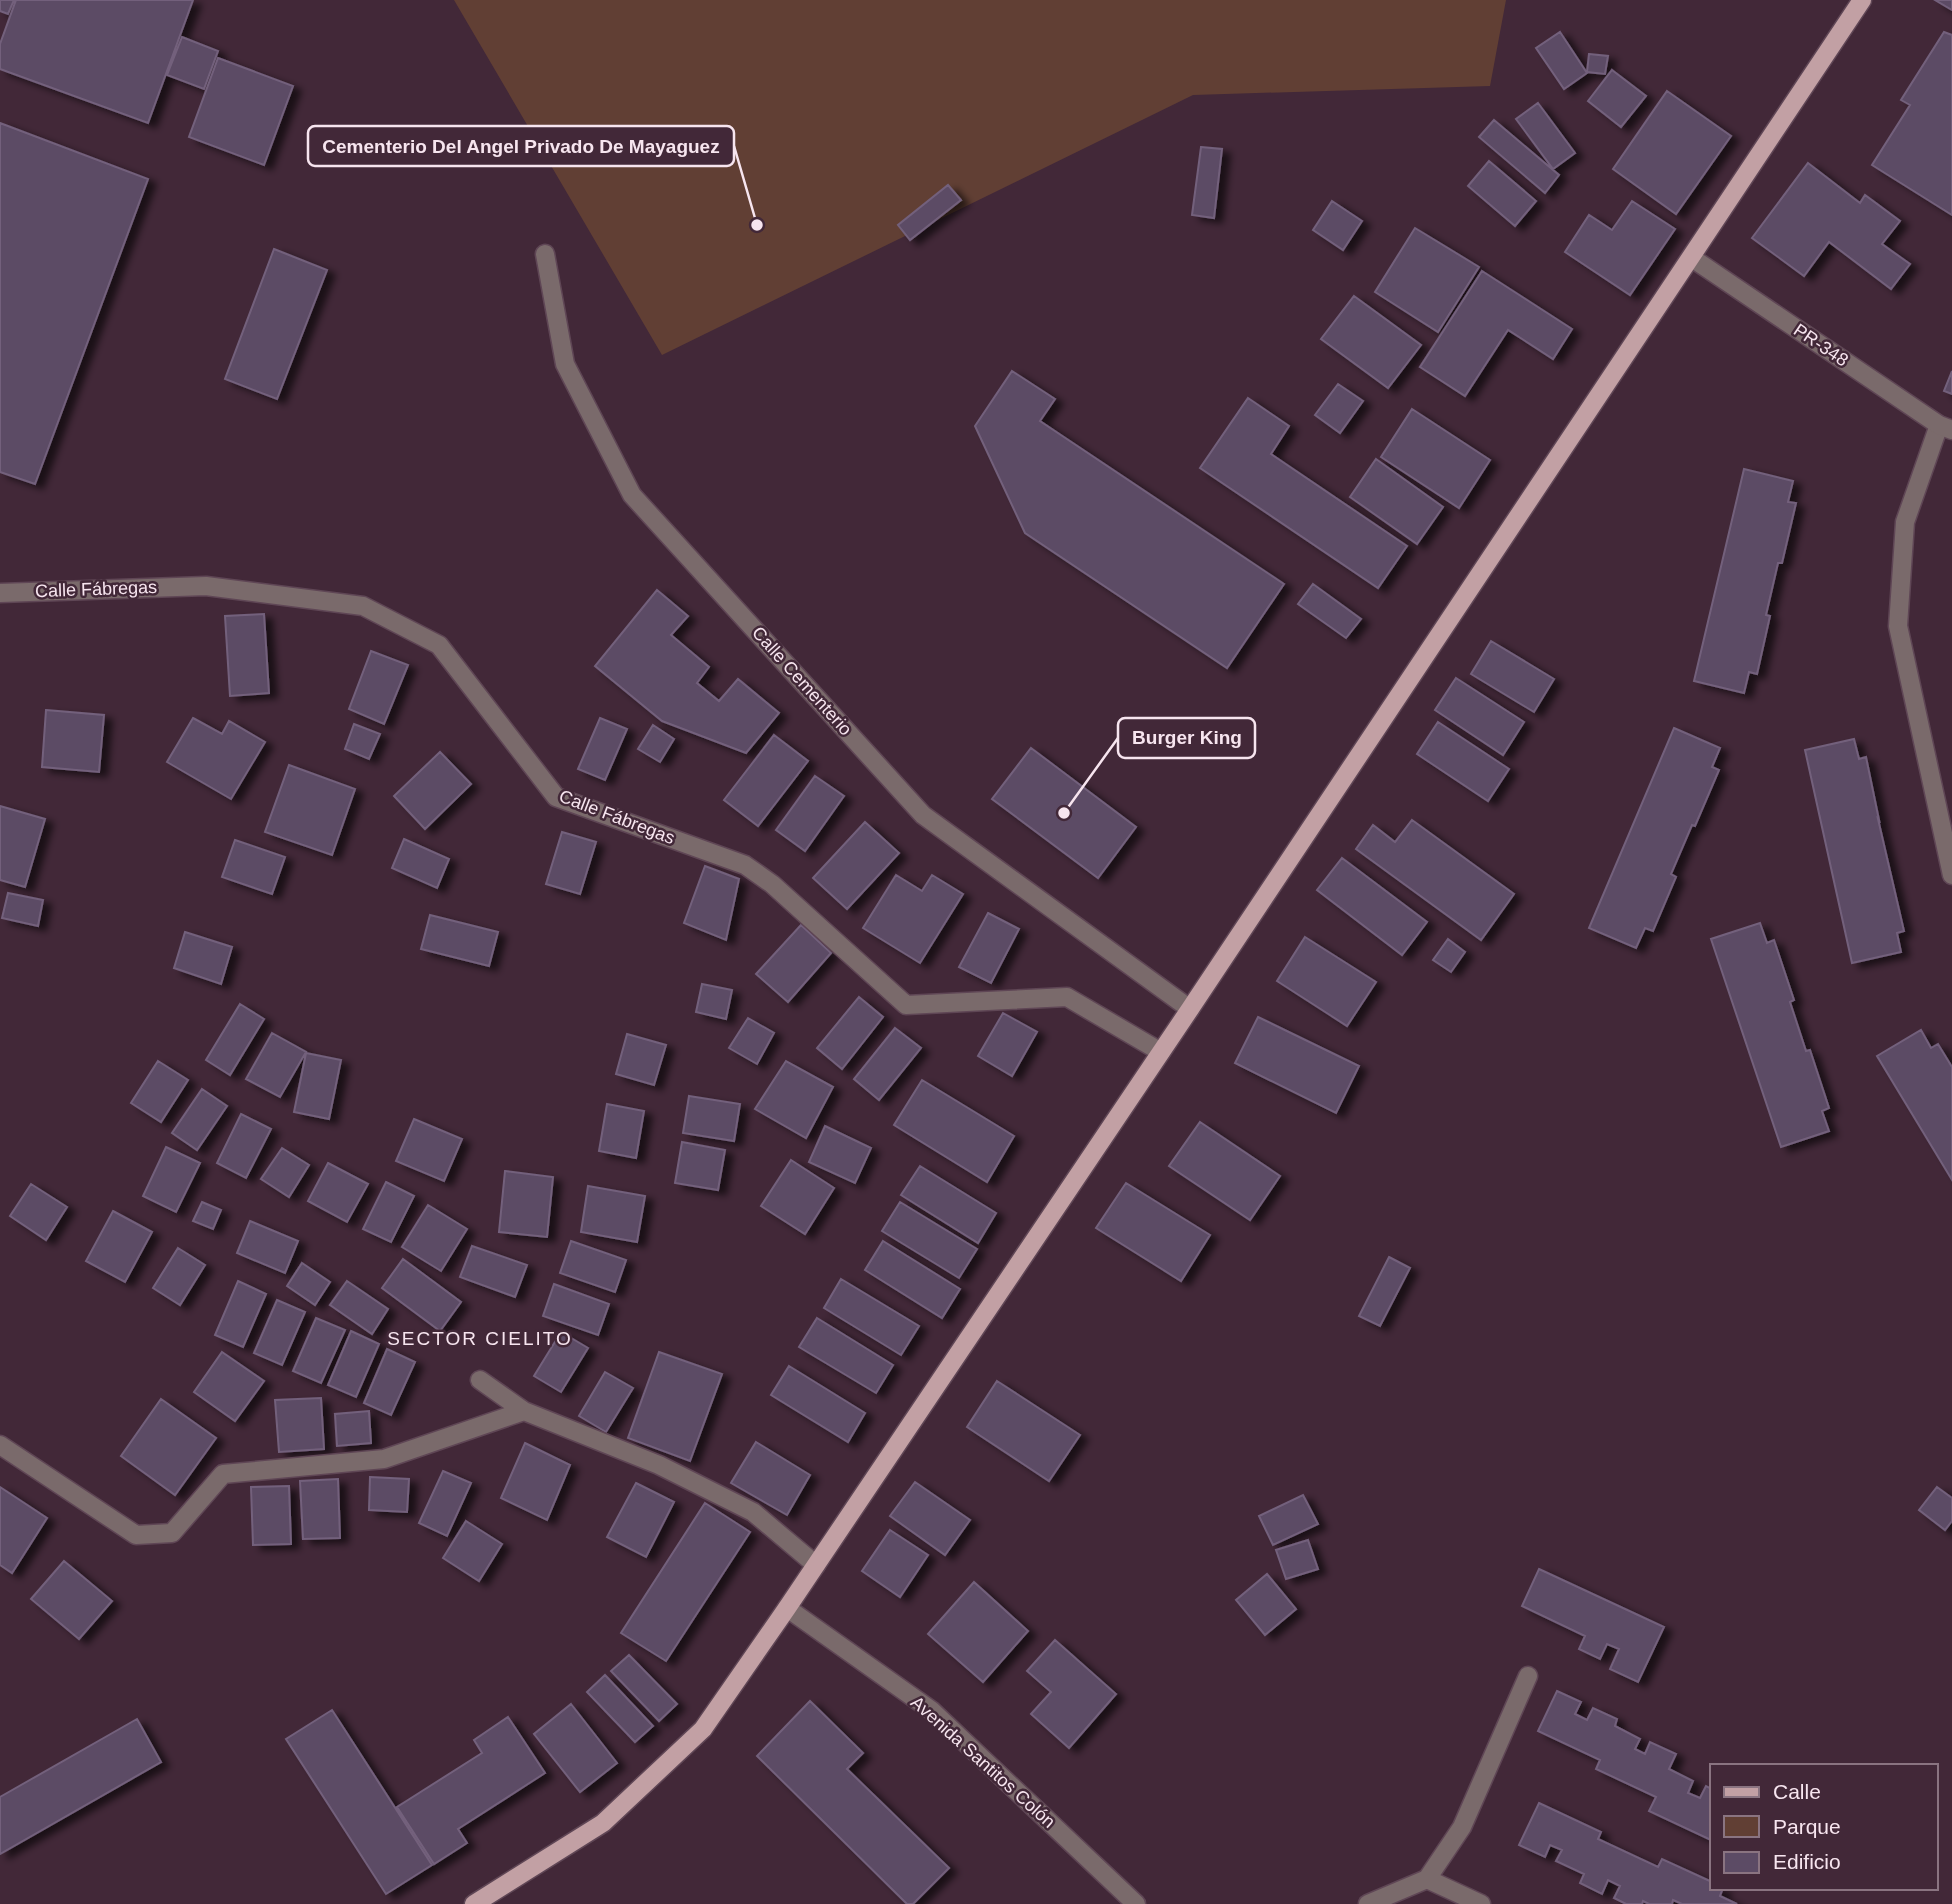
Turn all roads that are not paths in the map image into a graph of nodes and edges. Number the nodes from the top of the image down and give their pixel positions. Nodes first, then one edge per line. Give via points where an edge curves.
1 (1862, 0) edge
2 (545, 254) dead end
3 (1692, 258) junction
4 (1945, 428) edge
5 (0, 593) edge
6 (1952, 875) edge
7 (1190, 1009) junction
8 (1161, 1052) junction
9 (480, 1380) dead end
10 (524, 1411) junction
11 (0, 1445) edge
12 (816, 1565) junction
13 (787, 1608) junction
14 (1528, 1676) dead end
15 (1427, 1879) junction
16 (1130, 1902) edge
17 (474, 1904) edge
18 (1368, 1904) edge
19 (1481, 1904) edge

1 - 3 main road
2 - 7 street, Calle Cementerio via 565,364 632,495 923,814
3 - 4 street, PR-348 / PR-348
3 - 7 main road
4 - 6 street via 1905,522 1898,626
5 - 8 street, Calle Fábregas via 206,586 363,606 439,645 555,797 745,865 906,1005 1067,997
7 - 8 main road
8 - 12 main road
9 - 10 street
10 - 11 street via 384,1459 223,1474 172,1533 136,1535
10 - 12 street via 659,1465 752,1512
12 - 13 main road
13 - 16 street, Avenida Santitos Colón via 930,1710
13 - 17 main road via 693,1739 603,1823
14 - 15 street via 1462,1827
15 - 18 street
15 - 19 street

